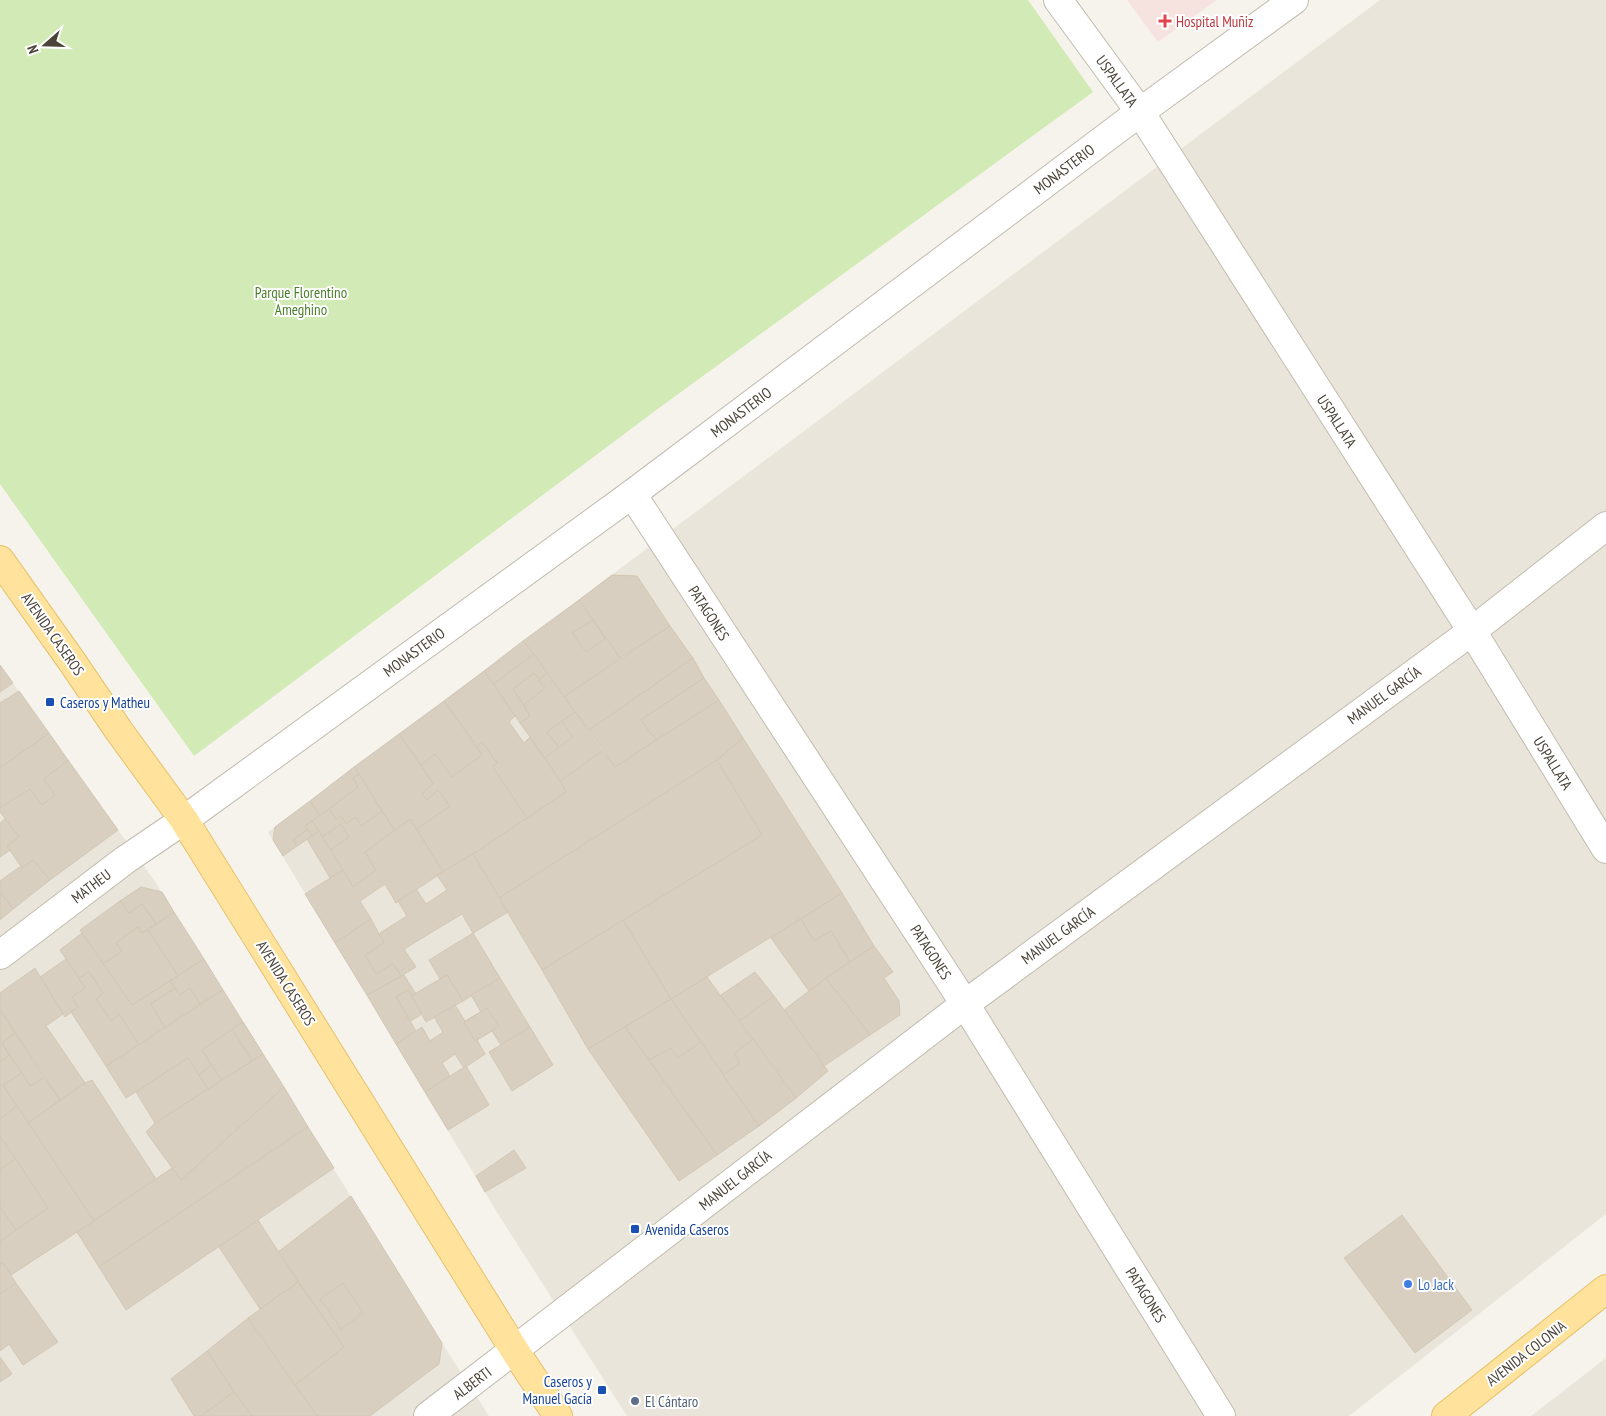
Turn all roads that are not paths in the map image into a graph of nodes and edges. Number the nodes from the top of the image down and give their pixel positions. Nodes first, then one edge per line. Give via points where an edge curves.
1 (1058, 0) edge
2 (1294, 0) edge
3 (1140, 112) junction
4 (632, 494) junction
5 (1606, 526) edge
6 (0, 560) edge
7 (1472, 631) junction
8 (184, 820) junction
9 (1606, 849) edge
10 (0, 954) edge
11 (965, 1004) junction
12 (1606, 1289) edge
13 (515, 1351) junction
14 (428, 1416) edge
15 (558, 1416) edge
16 (1220, 1416) edge
17 (1446, 1416) edge

1 - 3 street, USPALLATA
2 - 3 street, MONASTERIO
3 - 4 street, MONASTERIO
3 - 7 street, USPALLATA
4 - 8 street, MONASTERIO
4 - 11 street, PATAGONES
5 - 7 street, MANUEL GARCÍA
6 - 8 main road, AVENIDA CASEROS
7 - 9 street, USPALLATA
7 - 11 street, MANUEL GARCÍA
8 - 10 street, MATHEU
8 - 13 main road, AVENIDA CASEROS
11 - 13 street, MANUEL GARCÍA
11 - 16 street, PATAGONES
12 - 17 main road, AVENIDA COLONIA
13 - 14 street, ALBERTI
13 - 15 main road, AVENIDA CASEROS

